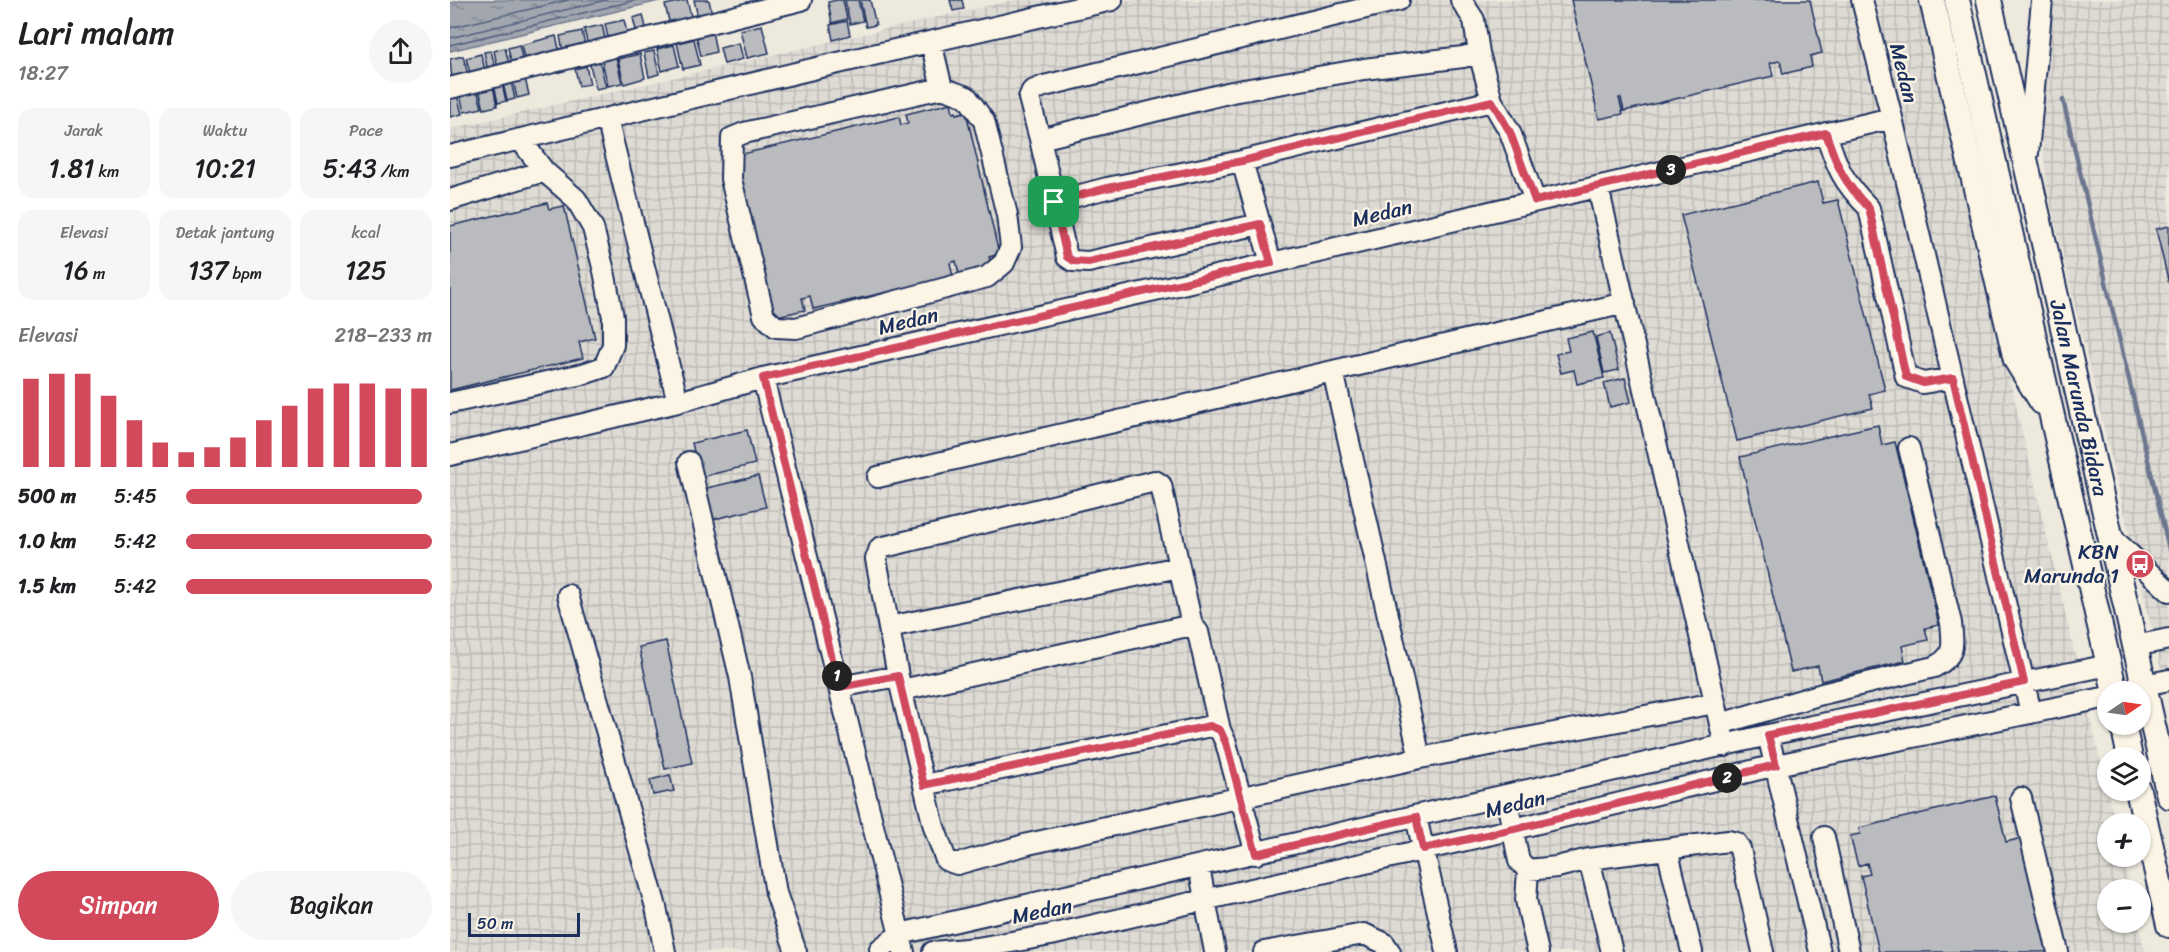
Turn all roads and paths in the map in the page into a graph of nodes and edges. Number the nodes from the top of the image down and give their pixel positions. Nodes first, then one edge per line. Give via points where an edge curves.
1 (801, 0) edge
2 (1112, 0) edge
3 (1399, 0) edge
4 (1461, 0) edge
5 (1862, 0) edge
6 (1932, 0) edge
7 (1957, 0) edge
8 (1989, 0) edge
9 (2042, 0) edge
10 (931, 42) junction
11 (1479, 53) junction
12 (450, 88) edge
13 (942, 88) junction
14 (1492, 101) junction
15 (607, 118) junction
16 (1892, 118) junction
17 (1826, 133) junction
18 (520, 139) junction
19 (1040, 139) junction
20 (450, 156) edge
21 (1242, 161) junction
22 (2027, 163) junction
23 (544, 171) junction
24 (1598, 187) junction
25 (450, 200) edge
26 (1535, 201) junction
27 (1054, 202) junction
28 (1260, 224) junction
29 (1271, 263) junction
30 (1625, 303) junction
31 (1333, 371) junction
32 (763, 378) junction
33 (1953, 378) junction
34 (678, 402) junction
35 (450, 403) edge
36 (2053, 419) junction
37 (1909, 448) dead end
38 (450, 455) edge
39 (689, 462) dead end
40 (878, 477) dead end
41 (2110, 536) junction
42 (1179, 567) junction
43 (2169, 591) edge
44 (568, 595) dead end
45 (1192, 625) junction
46 (889, 627) junction
47 (2169, 639) edge
48 (2135, 646) junction
49 (2098, 667) junction
50 (2169, 680) edge
51 (2102, 681) edge
52 (2143, 681) edge
53 (2024, 682) junction
54 (900, 683) junction
55 (2151, 684) edge
56 (839, 687) junction
57 (2097, 698) edge
58 (1715, 703) junction
59 (2031, 713) junction
60 (2151, 716) edge
61 (1720, 724) junction
62 (1220, 730) junction
63 (1768, 735) junction
64 (1725, 746) junction
65 (1420, 758) junction
66 (1776, 765) junction
67 (924, 785) junction
68 (1506, 796) junction
69 (2169, 796) edge
70 (1242, 797) junction
71 (2021, 798) dead end
72 (2141, 801) edge
73 (1416, 817) junction
74 (1514, 829) junction
75 (1824, 837) dead end
76 (1423, 849) junction
77 (1667, 849) junction
78 (1256, 854) junction
79 (1589, 859) junction
80 (1199, 867) junction
81 (1528, 870) junction
82 (1205, 899) junction
83 (2169, 925) edge
84 (888, 948) edge
85 (1302, 949) edge
86 (956, 951) edge
87 (665, 952) edge
88 (796, 952) edge
89 (933, 952) edge
90 (1215, 952) edge
91 (1264, 952) edge
92 (1390, 952) edge
93 (1447, 952) edge
94 (1538, 952) edge
95 (1612, 952) edge
96 (1692, 952) edge
97 (1763, 952) edge
98 (1820, 952) edge
99 (1849, 952) edge
100 (2058, 952) edge

1 - 12 street
2 - 10 street
3 - 19 street via 1044,86 1032,91 1029,98
4 - 11 street via 1474,20
5 - 16 street, Medan
6 - 36 main road via 2016,360
7 - 36 main road, Jalan Marunda Bidara
8 - 22 main road, Jalan Marunda Bidara
9 - 22 street
10 - 13 street
10 - 15 street
11 - 14 street
11 - 19 street via 1264,86
13 - 13 street via 732,138 731,178 764,316 776,327 796,328 987,277 1004,263 1011,247 1007,215 984,121 967,97
14 - 21 street
14 - 26 street via 1510,132
15 - 18 street
15 - 34 street
16 - 17 street, Medan
16 - 33 street
17 - 24 street, Medan
17 - 33 street via 1837,167 1852,192 1869,208 1906,377 1923,383
18 - 20 street
18 - 23 street
19 - 27 street
21 - 27 street
21 - 28 street
22 - 41 main road, Jalan Marunda Bidara
23 - 25 street
23 - 35 street via 576,199 593,228 613,317 613,345 604,367 593,371
24 - 26 street, Medan
24 - 30 street
26 - 29 street, Medan
27 - 28 street via 1067,257 1073,261 1088,262
28 - 29 street
29 - 32 street, Medan
30 - 31 street
30 - 58 street
31 - 40 street
31 - 65 street
32 - 34 street, Medan
32 - 56 street
33 - 53 street
34 - 38 street, Medan
36 - 49 main road, Jalan Marunda Bidara
37 - 61 street via 1952,623 1953,648 1945,661
39 - 88 street via 740,677 776,893
41 - 43 street
41 - 48 main road, Jalan Marunda Bidara
42 - 45 street
42 - 46 street
42 - 46 street via 1161,485 1155,481 880,548 876,559
44 - 87 street via 656,907
45 - 54 street
45 - 62 street via 1198,632
46 - 54 street
47 - 48 street
48 - 52 main road, Jalan Marunda Bidara
49 - 51 main road, Jalan Marunda Bidara
49 - 53 street
50 - 55 street
53 - 59 street
53 - 63 street
54 - 56 street
54 - 67 street
56 - 84 street
57 - 59 street, Medan
58 - 61 street
58 - 65 street
59 - 66 street, Medan
60 - 69 main road, Jalan Marunda Bidara
61 - 64 street
62 - 67 street via 1210,726
62 - 70 street
63 - 64 street
63 - 66 street
64 - 68 street
65 - 70 street
66 - 74 street, Medan
66 - 98 street
67 - 70 street via 946,860 957,864 1028,844
68 - 73 street
68 - 74 street
70 - 78 street
71 - 100 street
72 - 83 main road
73 - 76 street
73 - 78 street
74 - 76 street, Medan
74 - 81 street via 1519,861
75 - 99 street
76 - 82 street, Medan
76 - 93 street
77 - 79 street
77 - 96 street
77 - 97 street via 1736,843
78 - 80 street
79 - 81 street
79 - 95 street
80 - 82 street
80 - 84 street
81 - 94 street via 1526,900
82 - 86 street, Medan
82 - 90 street
85 - 91 street
85 - 92 street via 1364,934 1384,943
86 - 89 street, Medan

